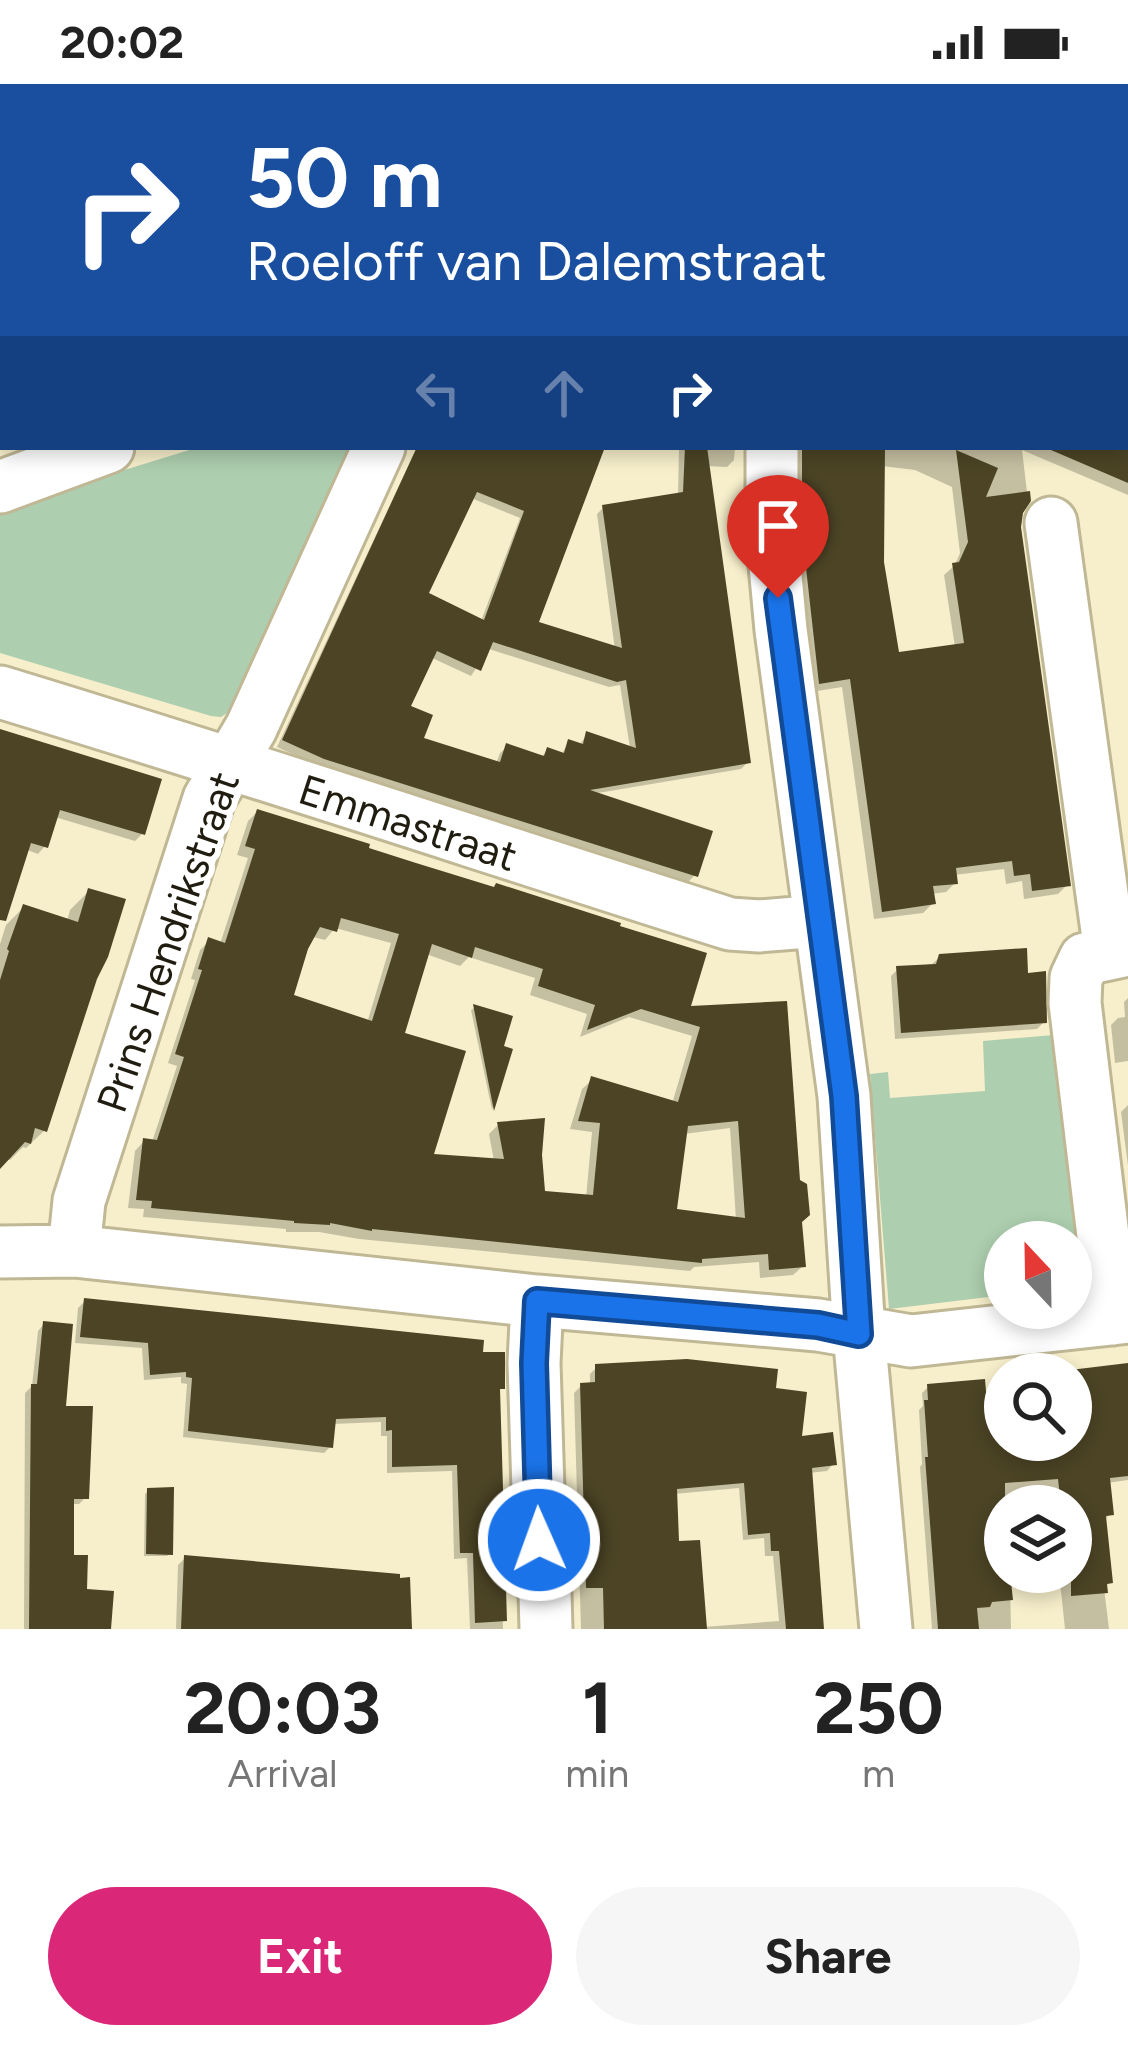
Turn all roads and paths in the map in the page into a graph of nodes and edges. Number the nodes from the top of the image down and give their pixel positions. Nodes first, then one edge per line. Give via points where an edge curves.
1 (100, 450) edge
2 (378, 450) edge
3 (772, 450) edge
4 (0, 487) edge
5 (1051, 523) dead end
6 (0, 692) edge
7 (228, 764) junction
8 (820, 921) junction
9 (1119, 951) edge
10 (74, 1250) junction
11 (0, 1252) edge
12 (537, 1301) junction
13 (1120, 1317) edge
14 (859, 1334) junction
15 (546, 1629) edge
16 (886, 1629) edge

1 - 4 street
2 - 7 street, Prins Hendrikstraat
3 - 8 street via 772,533
5 - 9 street
6 - 7 street, Emmastraat
7 - 8 street, Emmastraat via 730,924
7 - 10 street, Prins Hendrikstraat via 209,800 80,1201
8 - 14 street via 844,1096
9 - 13 street via 1085,959 1075,1003
10 - 11 street
10 - 12 street
12 - 14 street
12 - 15 street
13 - 14 street via 911,1341
14 - 16 street

